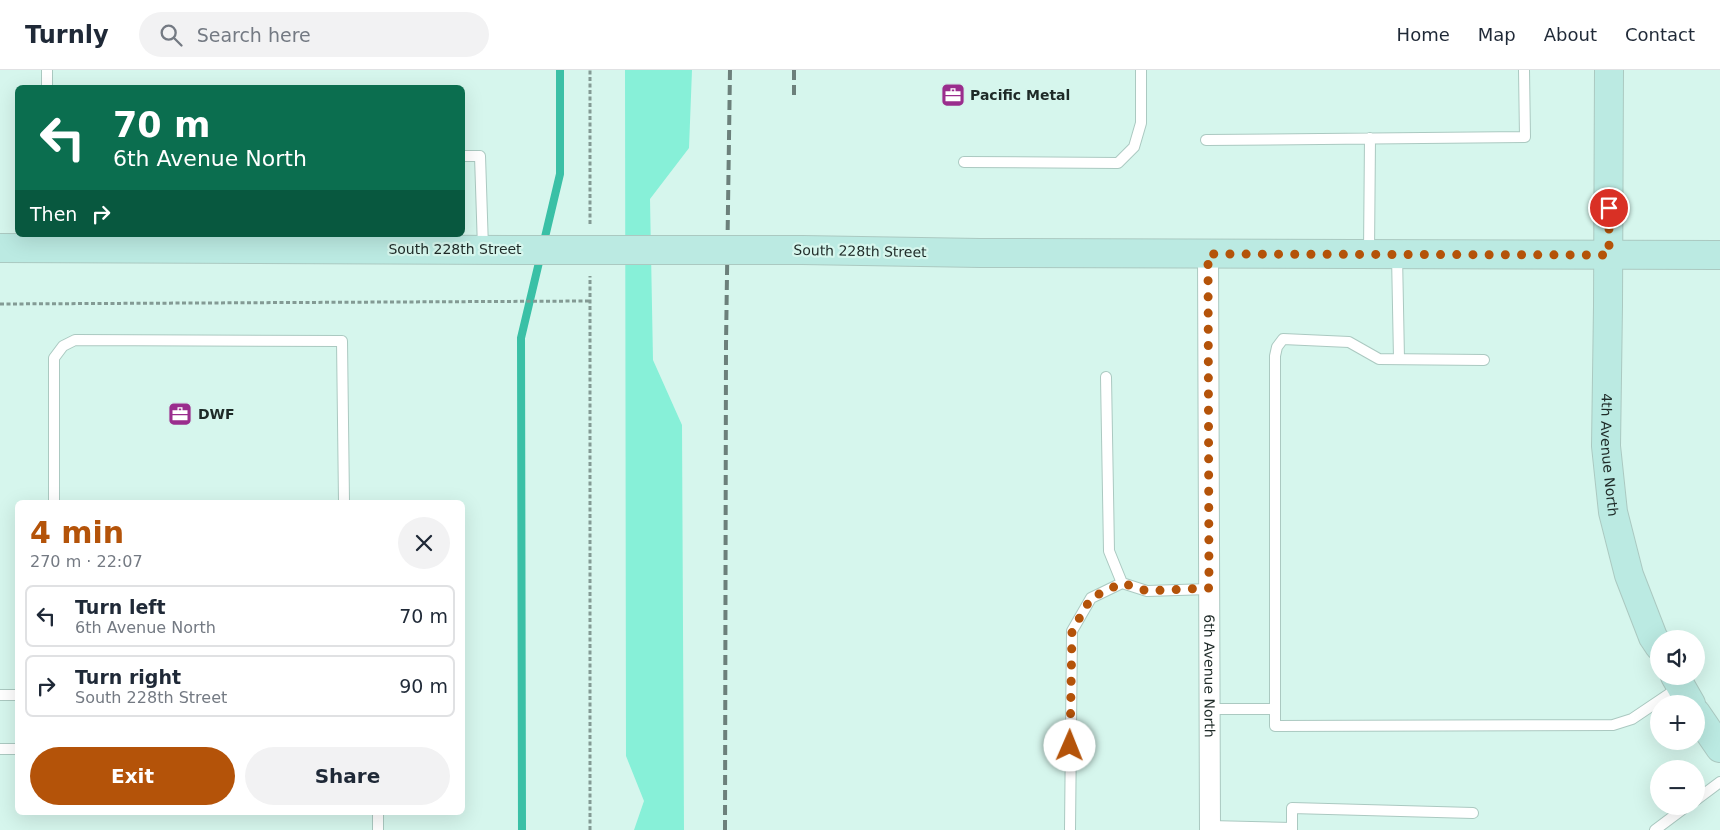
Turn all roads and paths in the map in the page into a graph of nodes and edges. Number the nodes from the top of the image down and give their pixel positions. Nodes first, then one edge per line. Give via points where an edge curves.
1 (47, 70) edge
2 (590, 70) edge
3 (1141, 70) edge
4 (1524, 70) edge
5 (1609, 70) edge
6 (47, 85) edge
7 (1370, 138) junction
8 (1206, 140) dead end
9 (465, 156) edge
10 (964, 162) dead end
11 (590, 233) dead end
12 (48, 242) edge
13 (0, 248) edge
14 (483, 249) junction
15 (1208, 254) junction
16 (1369, 254) junction
17 (1397, 254) junction
18 (1609, 255) junction
19 (1720, 255) edge
20 (590, 272) dead end
21 (590, 300) junction
22 (0, 304) edge
23 (1399, 359) junction
24 (1484, 360) dead end
25 (1106, 378) dead end
26 (54, 500) edge
27 (344, 500) edge
28 (1122, 583) junction
29 (1209, 588) junction
30 (1650, 630) edge
31 (1682, 689) edge
32 (0, 695) edge
33 (15, 695) edge
34 (1209, 709) junction
35 (1275, 709) junction
36 (1705, 726) edge
37 (1720, 748) edge
38 (0, 749) edge
39 (15, 749) edge
40 (1720, 782) edge
41 (1705, 793) edge
42 (1473, 813) dead end
43 (378, 815) edge
44 (1675, 815) edge
45 (1210, 828) edge
46 (1292, 829) edge
47 (378, 830) edge
48 (590, 830) edge
49 (1070, 830) edge
50 (1655, 830) edge

1 - 6 lane
2 - 11 path
3 - 10 lane via 1141,123 1134,147 1118,163
4 - 7 lane via 1525,137
5 - 18 main road, 4th Avenue North
7 - 8 lane
7 - 16 lane
9 - 14 lane via 480,156
12 - 13 main road, South 228th Street
12 - 14 main road, South 228th Street
14 - 15 main road, South 228th Street, bridge
15 - 16 main road, South 228th Street
15 - 29 street, 6th Avenue North
16 - 17 main road, South 228th Street
17 - 18 main road, South 228th Street
17 - 23 lane
18 - 19 main road, South 228th Street
18 - 30 main road, 4th Avenue North via 1606,446 1613,512 1629,574
20 - 21 path
21 - 22 path
21 - 48 path
23 - 24 lane
23 - 35 lane via 1379,359 1349,342 1283,340 1277,347
25 - 28 lane via 1109,550
26 - 27 lane via 54,358 62,346 75,340 342,341
28 - 29 lane via 1147,591
28 - 49 lane via 1091,598 1072,631
29 - 34 street, 6th Avenue North
31 - 35 lane via 1632,719 1613,725 1275,726
32 - 33 lane
34 - 35 lane
34 - 45 street, 6th Avenue North
36 - 37 main road
38 - 39 lane
40 - 41 lane
42 - 46 lane via 1292,808
43 - 47 lane
44 - 50 lane
45 - 46 lane

